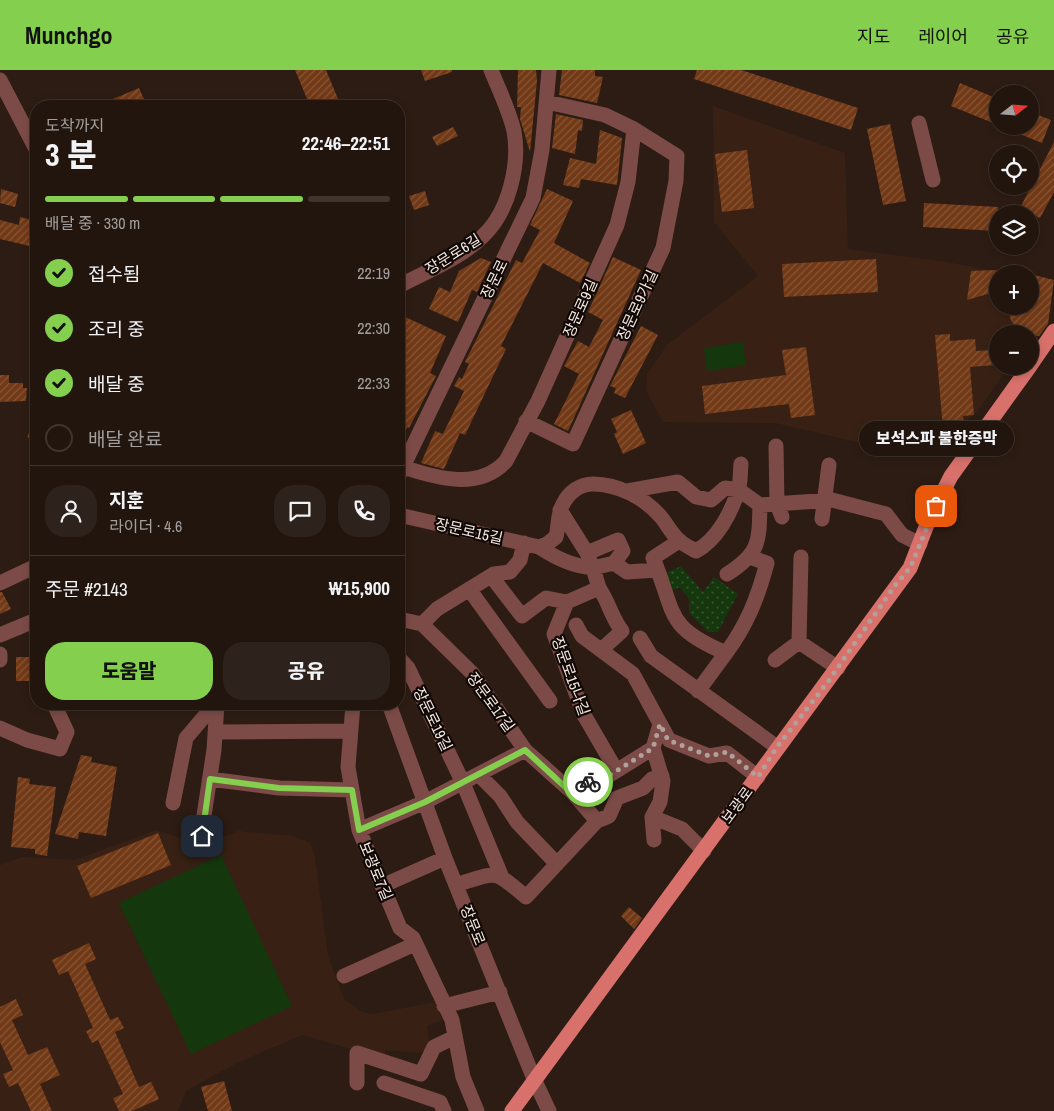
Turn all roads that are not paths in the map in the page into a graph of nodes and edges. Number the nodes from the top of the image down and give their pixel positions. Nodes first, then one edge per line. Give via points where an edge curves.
1 (491, 70) edge
2 (549, 70) edge
3 (2, 87) edge
4 (547, 102) junction
5 (919, 122) dead end
6 (634, 129) junction
7 (30, 138) edge
8 (932, 180) dead end
9 (405, 283) edge
10 (1052, 335) edge
11 (1039, 353) edge
12 (1024, 375) edge
13 (526, 421) junction
14 (776, 446) dead end
15 (405, 464) edge
16 (741, 464) dead end
17 (829, 465) dead end
18 (405, 473) edge
19 (739, 490) junction
20 (627, 491) junction
21 (826, 501) junction
22 (760, 505) junction
23 (560, 510) junction
24 (779, 510) junction
25 (405, 516) edge
26 (822, 519) dead end
27 (679, 541) junction
28 (920, 544) junction
29 (531, 545) junction
30 (588, 553) junction
31 (749, 557) junction
32 (801, 557) dead end
33 (614, 563) junction
34 (593, 568) junction
35 (30, 569) edge
36 (657, 570) junction
37 (727, 574) dead end
38 (491, 576) junction
39 (0, 583) edge
40 (599, 588) junction
41 (469, 589) junction
42 (567, 602) junction
43 (405, 620) edge
44 (30, 622) edge
45 (422, 624) junction
46 (576, 625) dead end
47 (0, 635) edge
48 (640, 638) dead end
49 (799, 642) junction
50 (601, 650) junction
51 (726, 653) junction
52 (0, 654) edge
53 (651, 656) junction
54 (0, 660) edge
55 (775, 660) dead end
56 (405, 665) edge
57 (838, 668) junction
58 (633, 674) junction
59 (698, 691) junction
60 (550, 701) dead end
61 (57, 710) edge
62 (211, 710) edge
63 (216, 710) edge
64 (353, 710) edge
65 (391, 710) edge
66 (660, 724) junction
67 (0, 728) edge
68 (216, 732) junction
69 (351, 732) junction
70 (777, 747) junction
71 (653, 748) junction
72 (525, 750) junction
73 (616, 770) junction
74 (479, 776) junction
75 (662, 776) junction
76 (758, 777) junction
77 (210, 779) junction
78 (463, 783) junction
79 (352, 790) junction
80 (576, 797) junction
81 (425, 802) junction
82 (173, 803) dead end
83 (652, 817) junction
84 (597, 821) junction
85 (359, 830) junction
86 (202, 836) dead end
87 (654, 840) dead end
88 (704, 851) junction
89 (445, 858) junction
90 (557, 864) junction
91 (501, 875) junction
92 (456, 885) junction
93 (382, 886) junction
94 (415, 944) junction
95 (344, 976) dead end
96 (500, 992) junction
97 (444, 1006) junction
98 (455, 1037) junction
99 (534, 1079) junction
100 (357, 1083) dead end
101 (384, 1083) dead end
102 (474, 1109) edge
103 (444, 1111) edge
104 (512, 1111) edge
105 (549, 1111) edge

1 - 9 street, 장문로6길 via 514,130 516,151 501,212 485,234 467,249
2 - 4 street, 장문로
3 - 7 street
4 - 6 street via 605,115
4 - 15 street, 장문로 via 533,198
5 - 8 street
6 - 13 street, 장문로9길 via 628,182 618,224
6 - 13 street, 장문로9가길 via 678,156 663,248 573,444
10 - 11 main road, 보광로
12 - 28 main road, 보광로 via 951,476
13 - 18 street, 장문로9길 via 506,461 482,477 438,479
14 - 24 street
16 - 19 street
17 - 21 street
19 - 20 street via 724,488 711,500 696,497 678,482
19 - 22 street
19 - 27 street via 725,522 706,546 696,551
20 - 23 street via 603,484 584,484 573,490
20 - 27 street via 659,514
21 - 24 street
21 - 26 street
21 - 28 street via 886,514 902,535
22 - 24 street
22 - 31 street via 759,541
23 - 29 street via 556,537 547,544
23 - 30 street
25 - 29 street, 장문로15길
27 - 36 street via 653,558
28 - 57 main road, 보광로 via 910,568
29 - 34 street via 558,560
29 - 38 street via 510,572
30 - 33 street via 618,540 623,551
30 - 34 street
31 - 37 street
31 - 51 street via 767,563 747,623
32 - 49 street
33 - 34 street
33 - 36 street via 627,572
34 - 40 street
35 - 39 street
36 - 51 street via 669,608 685,632
38 - 41 street
38 - 42 street via 522,616 546,598
40 - 42 street
40 - 50 street via 607,600 612,618 622,631
41 - 45 street
41 - 60 street
42 - 73 street, 장문로15나길 via 554,634 584,715
43 - 45 street
44 - 47 street
45 - 72 street, 장문로17길 via 472,673
46 - 50 street via 582,636
48 - 53 street
49 - 55 street
49 - 57 street
50 - 58 street
51 - 59 street
52 - 54 street
53 - 58 street
53 - 59 street
56 - 78 street, 장문로19길
57 - 70 main road, 보광로
58 - 66 street
59 - 70 street
61 - 67 street via 67,732 60,749
62 - 82 street via 186,738
63 - 68 street
64 - 69 street, 보광로7길
65 - 81 street, 장문로
66 - 71 street
66 - 76 street via 668,740 709,756 727,752
68 - 69 street
68 - 77 street
69 - 79 street, 보광로7길 via 348,768
70 - 76 main road, 보광로
71 - 73 street
71 - 75 street
72 - 74 street
72 - 80 street, 장문로17길
73 - 80 street via 605,778 592,776
74 - 78 street
74 - 90 street
75 - 83 street via 660,802
75 - 84 street via 652,778 643,788 617,798 609,816
76 - 88 main road, 보광로
77 - 79 street via 279,788
77 - 86 street
78 - 81 street
78 - 91 street, 장문로19길
79 - 85 street, 보광로7길
80 - 84 street, 장문로17길
81 - 85 street
81 - 89 street, 장문로
83 - 87 street
83 - 88 street via 682,829
84 - 90 street
85 - 93 street, 보광로7길
88 - 99 main road, 보광로
89 - 92 street, 장문로
89 - 93 street
90 - 91 street via 526,897
91 - 92 street via 493,873
92 - 96 street, 장문로
93 - 94 street, 보광로7길 via 400,928 413,938
94 - 95 street
94 - 97 street, 보광로7길
96 - 97 street
96 - 99 street, 장문로
97 - 98 street, 보광로7길 via 452,1020
98 - 100 street via 434,1047 422,1074 357,1053
98 - 102 street, 보광로7길
99 - 104 main road, 보광로
99 - 105 street, 장문로
101 - 103 street via 440,1102

